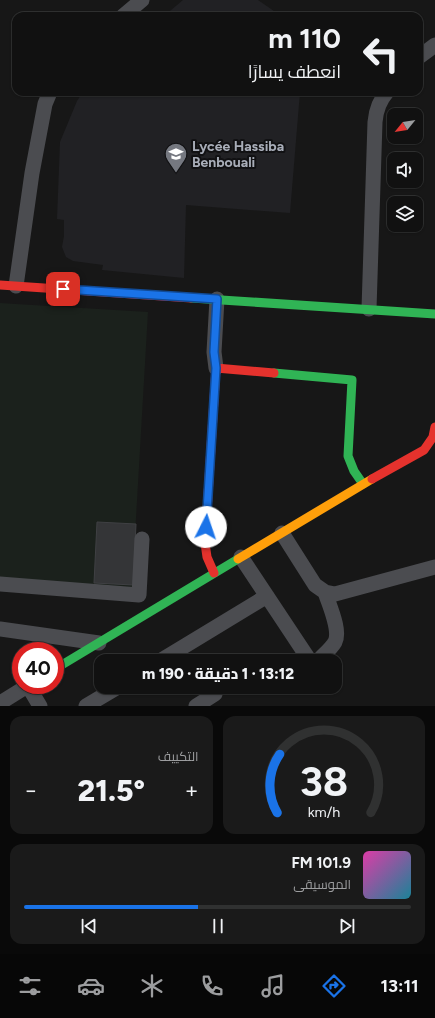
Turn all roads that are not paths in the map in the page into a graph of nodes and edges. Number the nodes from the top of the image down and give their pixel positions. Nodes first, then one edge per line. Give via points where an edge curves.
1 (142, 0) edge
2 (128, 12) edge
3 (435, 45) edge
4 (423, 54) edge
5 (48, 96) edge
6 (384, 96) edge
7 (0, 285) edge
8 (16, 286) junction
9 (217, 299) junction
10 (369, 309) junction
11 (435, 314) edge
12 (216, 368) junction
13 (435, 427) edge
14 (429, 448) edge
15 (363, 484) junction
16 (282, 533) junction
17 (142, 539) dead end
18 (241, 557) junction
19 (435, 567) edge
20 (214, 573) junction
21 (0, 584) edge
22 (325, 592) junction
23 (267, 596) junction
24 (0, 629) edge
25 (99, 643) junction
26 (172, 654) edge
27 (305, 654) edge
28 (324, 654) edge
29 (64, 664) edge
30 (16, 694) edge
31 (33, 694) edge
32 (106, 694) edge
33 (215, 694) dead end
34 (0, 704) edge
35 (40, 706) edge
36 (86, 706) edge
37 (196, 706) edge

1 - 2 street
3 - 4 street
5 - 8 street via 32,173
6 - 10 street via 376,110 375,122
7 - 8 street
8 - 9 street
9 - 10 street
9 - 12 street via 214,352
10 - 11 street
12 - 15 street via 352,380 348,456 350,465
12 - 20 street via 205,542 207,557
13 - 14 street
14 - 15 street
15 - 16 street
16 - 18 street
16 - 22 street via 315,585
17 - 21 street via 139,595
18 - 20 street
18 - 23 street
19 - 22 street via 335,594
20 - 25 street
22 - 28 street via 336,634 335,641
23 - 26 street
23 - 27 street
24 - 25 street
25 - 29 street
30 - 34 street
31 - 35 street
32 - 36 street
33 - 37 street

